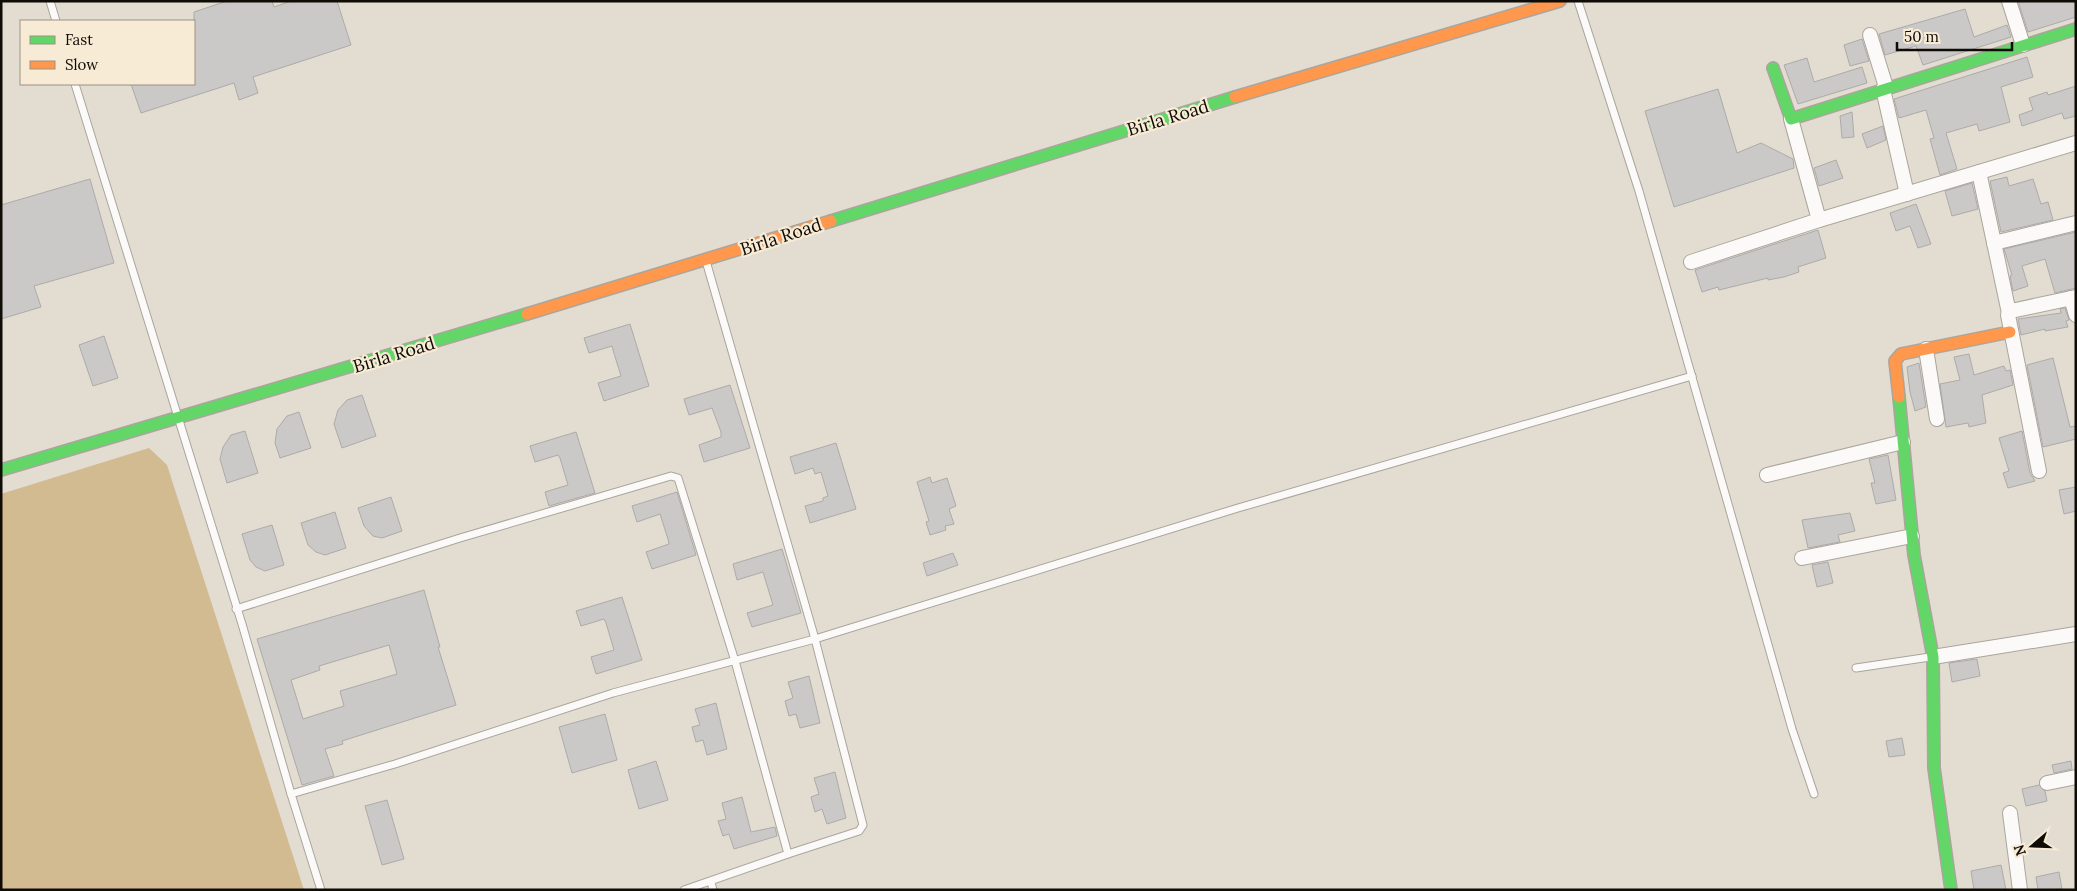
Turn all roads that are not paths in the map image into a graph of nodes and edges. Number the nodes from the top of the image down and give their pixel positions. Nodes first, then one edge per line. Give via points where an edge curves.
1 (50, 1) edge
2 (1560, 1) edge
3 (1578, 1) edge
4 (2009, 1) edge
5 (56, 20) edge
6 (2076, 29) edge
7 (1870, 35) dead end
8 (2023, 45) junction
9 (1773, 68) dead end
10 (75, 85) edge
11 (1884, 88) junction
12 (1791, 119) junction
13 (2076, 143) edge
14 (1979, 172) junction
15 (1907, 194) junction
16 (1819, 220) junction
17 (2076, 222) edge
18 (1994, 243) junction
19 (706, 261) junction
20 (1691, 262) dead end
21 (2073, 297) edge
22 (2009, 313) junction
23 (2076, 314) edge
24 (2010, 332) junction
25 (1926, 349) junction
26 (1692, 376) junction
27 (177, 418) junction
28 (1937, 419) dead end
29 (1903, 442) junction
30 (1, 470) edge
31 (2039, 471) dead end
32 (1768, 476) dead end
33 (1912, 536) junction
34 (1802, 558) dead end
35 (236, 609) junction
36 (2076, 634) edge
37 (815, 639) junction
38 (1933, 656) junction
39 (735, 662) junction
40 (1856, 668) dead end
41 (2076, 777) edge
42 (2047, 784) dead end
43 (291, 794) junction
44 (1814, 794) dead end
45 (2010, 813) dead end
46 (788, 854) junction
47 (710, 882) junction
48 (321, 890) edge
49 (684, 890) edge
50 (713, 890) edge
51 (1951, 890) edge
52 (2020, 890) edge

1 - 5 lane
2 - 19 street, Birla Road via 1172,116
3 - 26 lane via 1639,191
4 - 8 street
6 - 8 street
7 - 11 street
8 - 11 street
9 - 12 street
10 - 27 lane
11 - 12 street
11 - 15 street
12 - 16 street
13 - 14 street
14 - 15 street
14 - 18 street
15 - 16 street
16 - 20 street
17 - 18 street
18 - 22 street
19 - 27 street, Birla Road
19 - 37 lane
21 - 22 street
21 - 23 street
22 - 24 street
24 - 25 street
24 - 31 street
25 - 28 street
25 - 29 street via 1901,354 1895,361
26 - 37 lane via 1238,508
26 - 44 lane via 1792,729
27 - 30 street, Birla Road
27 - 35 lane
29 - 32 street
29 - 33 street
33 - 34 street
33 - 38 street
35 - 39 lane via 460,538 675,477 680,480
35 - 43 lane
36 - 38 street
37 - 39 lane
37 - 46 lane via 863,827
38 - 40 lane
38 - 51 street via 1934,774
39 - 43 lane via 614,693
39 - 46 lane
41 - 42 street
43 - 48 lane
45 - 52 street
46 - 47 lane
47 - 49 lane
47 - 50 lane

